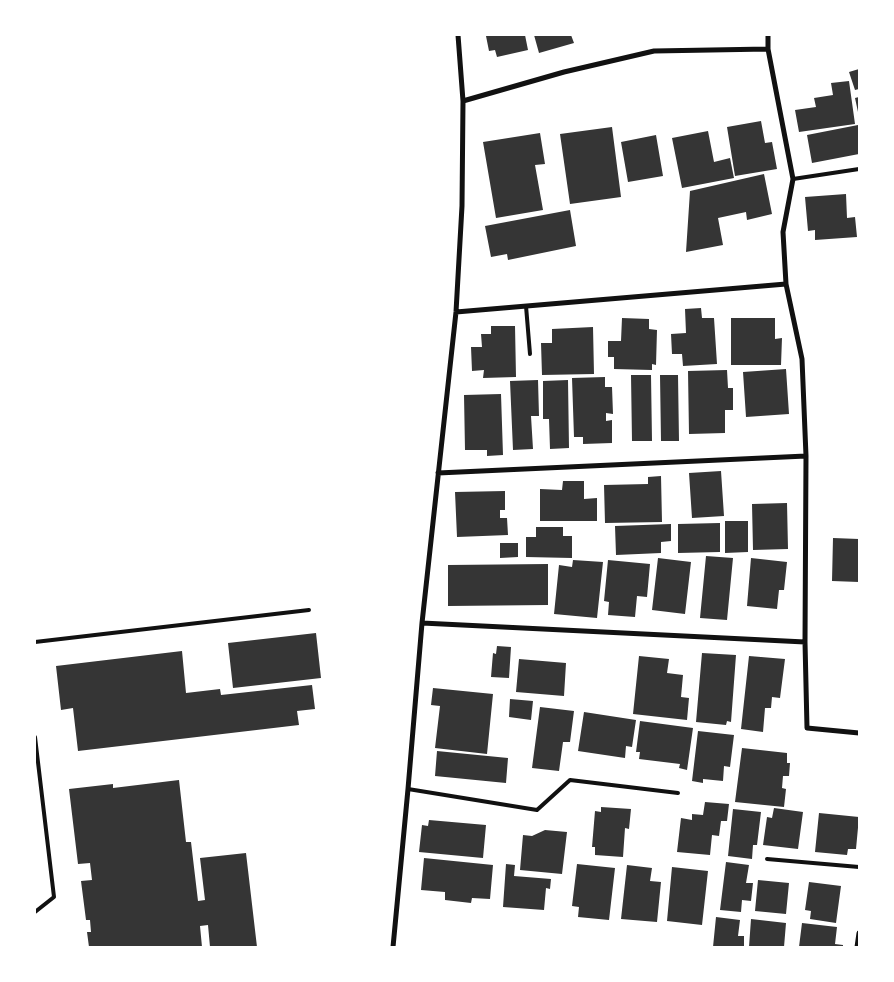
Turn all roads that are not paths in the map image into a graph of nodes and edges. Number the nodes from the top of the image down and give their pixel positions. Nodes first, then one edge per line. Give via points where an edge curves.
1 (458, 35) edge
2 (768, 35) edge
3 (768, 49) junction
4 (463, 101) junction
5 (859, 169) edge
6 (794, 179) junction
7 (786, 284) junction
8 (526, 306) junction
9 (456, 312) junction
10 (530, 354) dead end
11 (806, 456) junction
12 (438, 472) junction
13 (309, 610) dead end
14 (422, 623) junction
15 (35, 642) edge
16 (805, 642) junction
17 (859, 733) edge
18 (35, 737) edge
19 (408, 789) junction
20 (678, 794) dead end
21 (767, 859) dead end
22 (859, 867) edge
23 (35, 912) edge
24 (859, 933) edge
25 (393, 947) edge
26 (857, 947) edge

1 - 4 street
2 - 3 street
3 - 4 street via 654,51
3 - 6 street
4 - 9 street
5 - 6 lane
6 - 7 street via 783,232
7 - 8 street
7 - 11 street via 802,359
8 - 9 street
8 - 10 lane
9 - 12 street
11 - 12 street
11 - 16 street
12 - 14 street
13 - 15 lane
14 - 16 street
14 - 19 street
16 - 17 street via 808,728
18 - 23 lane via 54,897
19 - 20 lane via 538,810 570,780
19 - 25 street
21 - 22 lane
24 - 26 street

